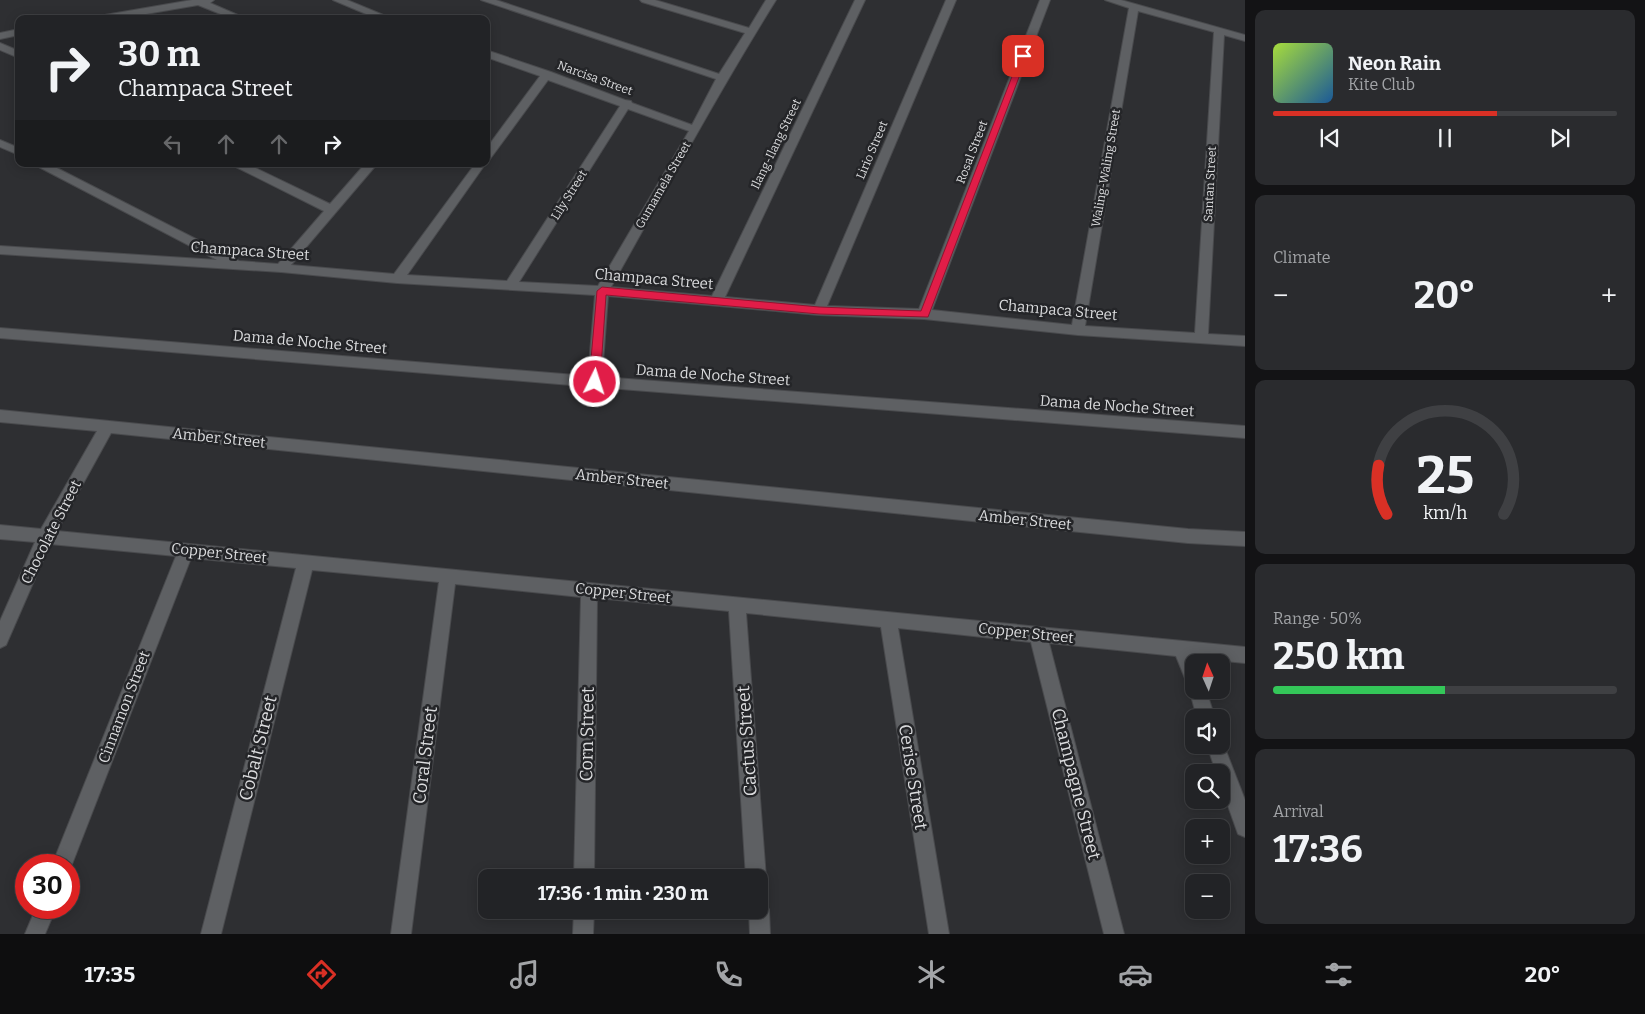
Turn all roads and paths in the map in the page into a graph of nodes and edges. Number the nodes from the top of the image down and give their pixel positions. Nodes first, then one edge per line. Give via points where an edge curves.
1 (338, 0) edge
2 (486, 0) edge
3 (645, 0) edge
4 (771, 0) edge
5 (860, 0) edge
6 (950, 0) edge
7 (1044, 0) edge
8 (1110, 0) edge
9 (204, 1) edge
10 (1134, 7) junction
11 (122, 15) edge
12 (234, 15) edge
13 (377, 15) edge
14 (1219, 30) junction
15 (752, 32) junction
16 (15, 33) edge
17 (0, 36) edge
18 (1245, 38) edge
19 (0, 46) edge
20 (15, 53) edge
21 (490, 54) edge
22 (546, 74) junction
23 (722, 78) junction
24 (627, 103) junction
25 (695, 130) junction
26 (0, 143) edge
27 (15, 150) edge
28 (490, 151) edge
29 (47, 167) edge
30 (244, 167) edge
31 (368, 167) edge
32 (479, 167) edge
33 (332, 210) junction
34 (0, 250) edge
35 (240, 266) junction
36 (281, 268) junction
37 (397, 279) junction
38 (510, 286) junction
39 (602, 291) junction
40 (717, 300) junction
41 (819, 310) junction
42 (924, 314) junction
43 (1078, 330) junction
44 (0, 333) edge
45 (1201, 338) junction
46 (1245, 341) edge
47 (595, 382) junction
48 (0, 416) edge
49 (107, 427) junction
50 (1245, 432) edge
51 (0, 532) edge
52 (45, 537) junction
53 (1245, 539) edge
54 (186, 550) junction
55 (306, 562) junction
56 (448, 576) junction
57 (589, 590) junction
58 (737, 605) junction
59 (888, 620) junction
60 (1038, 635) junction
61 (0, 640) edge
62 (1182, 649) junction
63 (1245, 655) edge
64 (1185, 657) edge
65 (1219, 754) edge
66 (1245, 827) edge
67 (66, 854) edge
68 (584, 869) edge
69 (755, 869) edge
70 (41, 919) edge
71 (584, 919) edge
72 (759, 919) edge
73 (35, 934) edge
74 (211, 934) edge
75 (401, 934) edge
76 (583, 934) edge
77 (760, 934) edge
78 (939, 934) edge
79 (1114, 934) edge

1 - 13 street
2 - 23 street
3 - 15 street
4 - 15 street, Gumamela Street
5 - 40 street, Ilang-Ilang Street
6 - 41 street, Lirio Street
7 - 42 street, Rosal Street
8 - 10 street
9 - 11 street
9 - 12 street
10 - 14 street
10 - 43 street, Waling-Waling Street
14 - 18 street
14 - 45 street, Santan Street
15 - 23 street, Gumamela Street
16 - 17 street
19 - 20 street
21 - 22 street, Narcisa Street
22 - 24 street, Narcisa Street
22 - 28 street
23 - 25 street, Gumamela Street
24 - 25 street, Narcisa Street
24 - 38 street, Lily Street
25 - 39 street, Gumamela Street
26 - 27 street
29 - 35 street
30 - 33 street
31 - 33 street
32 - 37 street
33 - 36 street
34 - 35 street, Champaca Street
35 - 36 street, Champaca Street
36 - 37 street, Champaca Street
37 - 38 street, Champaca Street
38 - 39 street, Champaca Street
39 - 40 street, Champaca Street
39 - 47 street, Gumamela Street
40 - 41 street, Champaca Street
41 - 42 street, Champaca Street
42 - 43 street, Champaca Street
43 - 45 street, Champaca Street
44 - 47 street, Dama de Noche Street
45 - 46 street, Champaca Street
47 - 50 street, Dama de Noche Street
48 - 49 street, Amber Street
49 - 52 street, Chocolate Street
49 - 53 street, Amber Street via 1188,536
51 - 52 street, Copper Street
52 - 54 street, Copper Street
52 - 61 street, Chocolate Street
54 - 55 street, Copper Street
54 - 67 street, Cinnamon Street
55 - 56 street, Copper Street
55 - 74 street, Cobalt Street
56 - 57 street, Copper Street
56 - 75 street, Coral Street
57 - 58 street, Copper Street
57 - 68 street, Corn Street
58 - 59 street, Copper Street
58 - 69 street, Cactus Street
59 - 60 street, Copper Street
59 - 78 street, Cerise Street
60 - 62 street, Copper Street
60 - 79 street, Champagne Street
62 - 63 street, Copper Street
62 - 64 street
65 - 66 street
70 - 73 street
71 - 76 street
72 - 77 street

